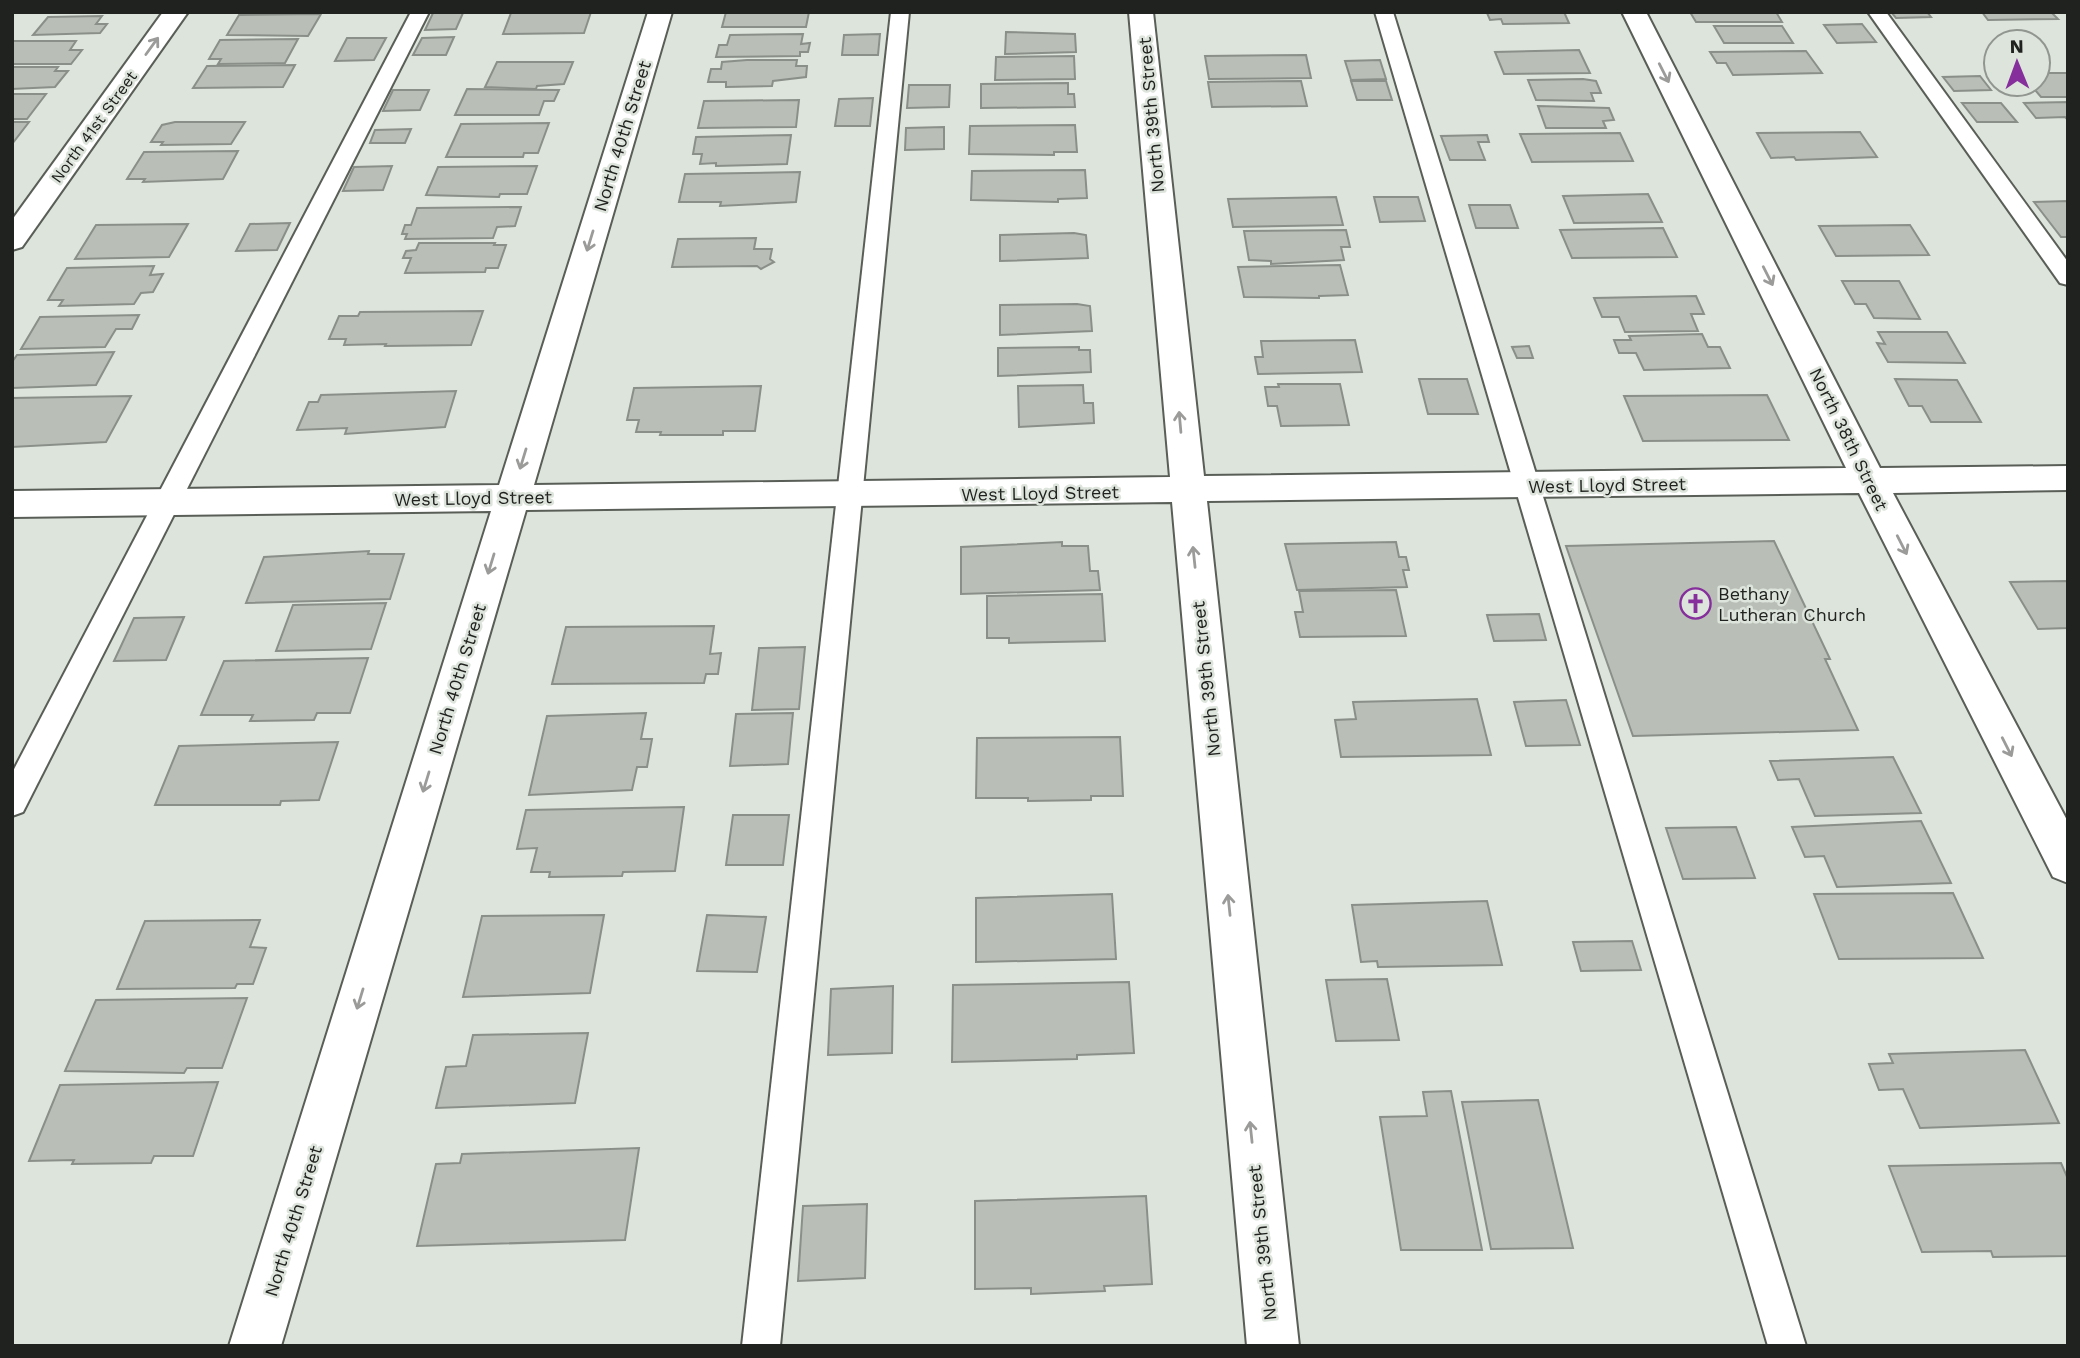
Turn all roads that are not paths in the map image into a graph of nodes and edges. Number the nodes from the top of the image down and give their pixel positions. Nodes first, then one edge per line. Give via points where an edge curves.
1 (176, 12) edge
2 (420, 12) edge
3 (660, 12) edge
4 (900, 12) edge
5 (1141, 12) edge
6 (1384, 12) edge
7 (1633, 12) edge
8 (1877, 12) edge
9 (12, 241) edge
10 (2068, 278) edge
11 (2068, 478) edge
12 (1871, 482) junction
13 (1528, 486) junction
14 (1186, 490) junction
15 (848, 495) junction
16 (511, 499) junction
17 (166, 502) junction
18 (12, 504) edge
19 (12, 803) edge
20 (2068, 864) edge
21 (255, 1346) edge
22 (761, 1346) edge
23 (1273, 1346) edge
24 (1787, 1346) edge

9 -> 1 street, North 41st Street
2 - 17 lane
3 -> 16 street, North 40th Street
4 - 15 lane
14 -> 5 street, North 39th Street
6 - 13 lane
7 -> 12 street, North 38th Street
8 - 10 lane
11 - 12 street, West Lloyd Street
12 - 13 street, West Lloyd Street
12 -> 20 street, North 38th Street
13 - 14 street, West Lloyd Street
13 - 24 lane
14 - 15 street, West Lloyd Street
23 -> 14 street, North 39th Street
15 - 16 street, West Lloyd Street
15 - 22 lane
16 - 17 street, West Lloyd Street
16 -> 21 street, North 40th Street
17 - 18 street, West Lloyd Street
17 - 19 lane

